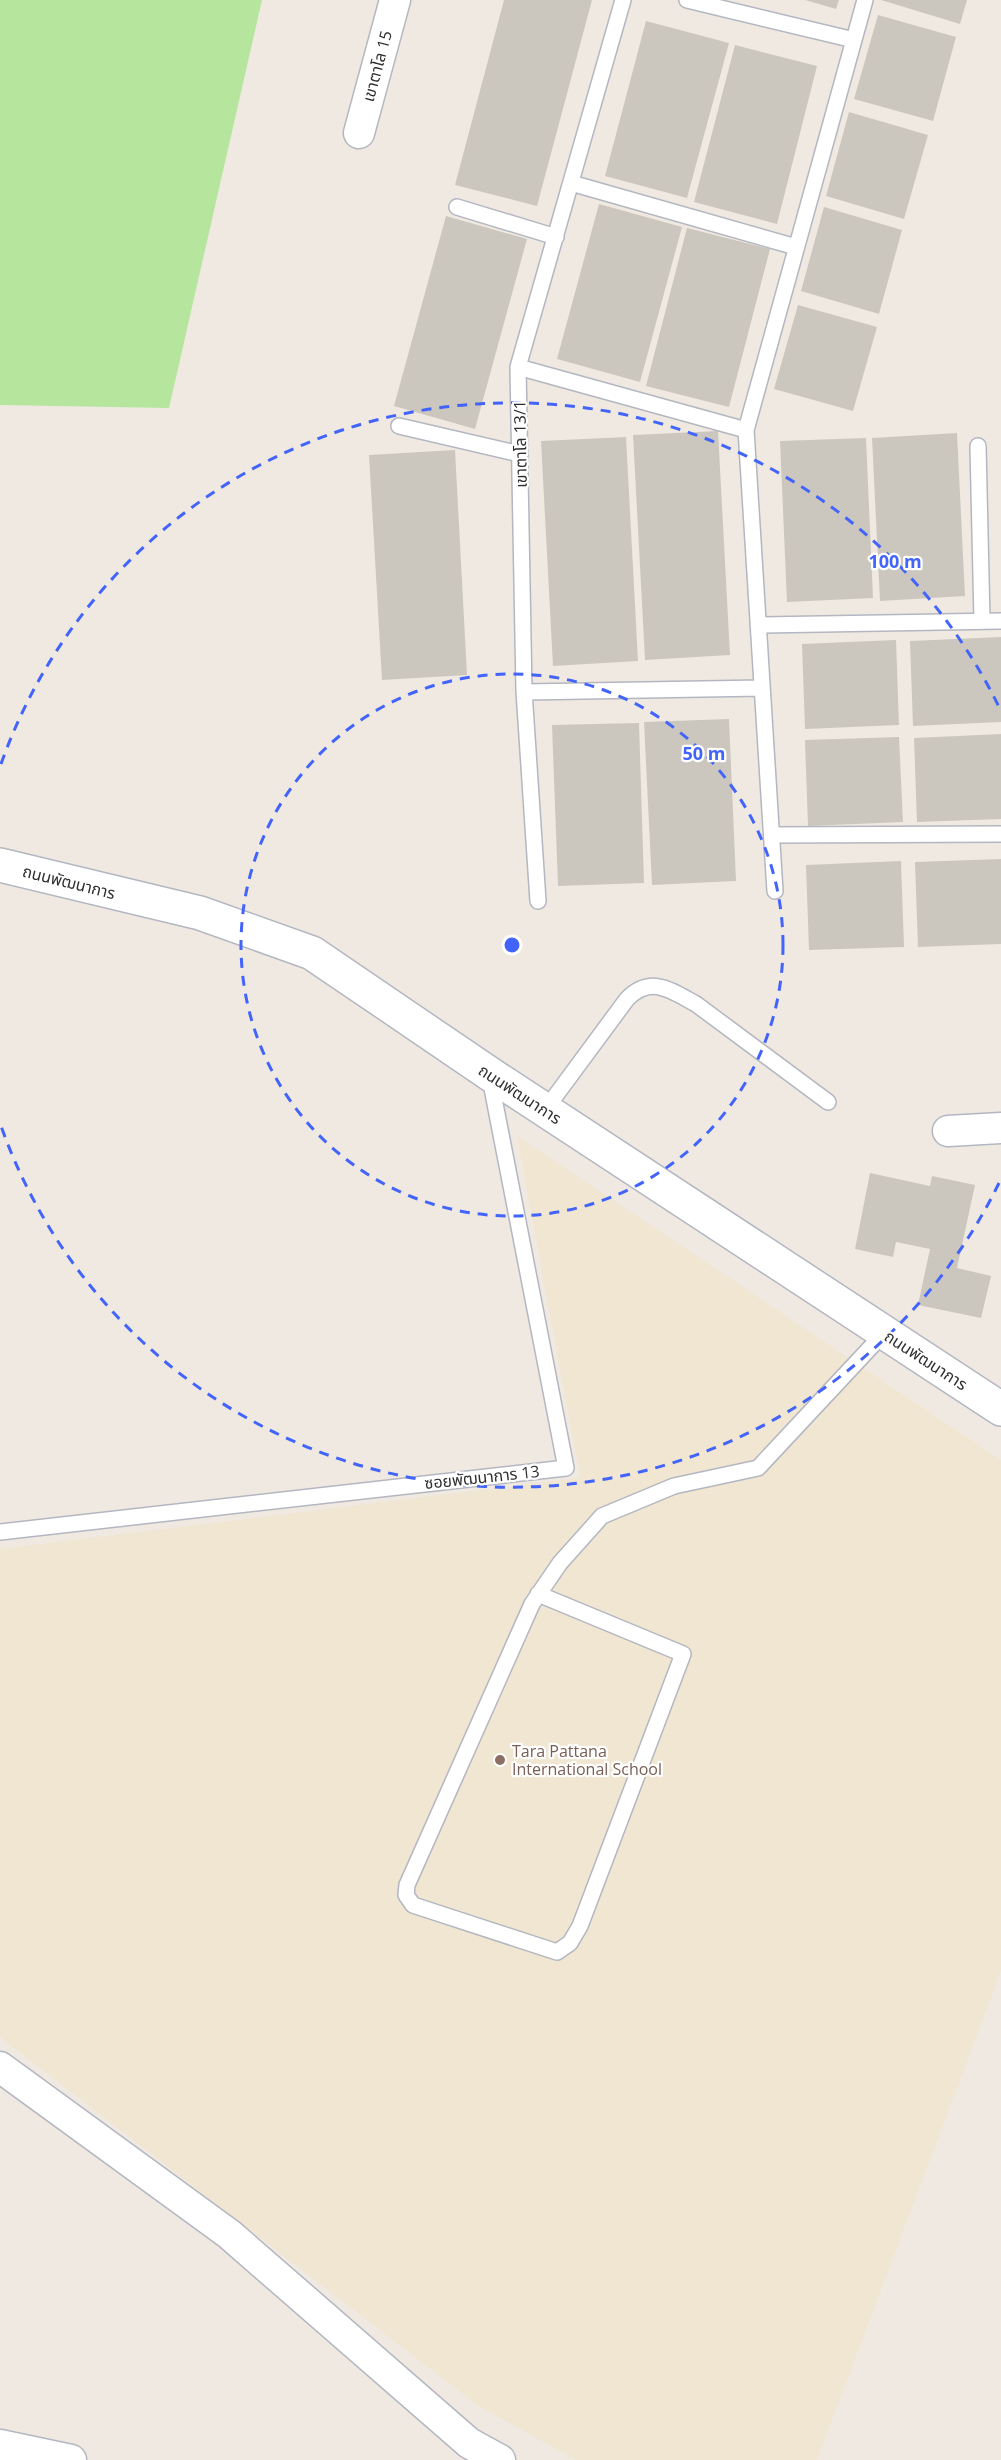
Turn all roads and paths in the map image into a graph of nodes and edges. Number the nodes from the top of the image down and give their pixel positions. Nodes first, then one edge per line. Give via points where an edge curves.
1 (396, 0) edge
2 (623, 0) edge
3 (687, 0) edge
4 (865, 0) edge
5 (854, 40) junction
6 (359, 133) dead end
7 (571, 183) junction
8 (457, 207) dead end
9 (556, 237) junction
10 (796, 247) junction
11 (518, 367) junction
12 (399, 426) dead end
13 (746, 430) junction
14 (978, 446) dead end
15 (520, 454) junction
16 (982, 621) junction
17 (1001, 621) edge
18 (758, 625) junction
19 (762, 688) junction
20 (525, 692) junction
21 (1001, 834) edge
22 (772, 835) junction
23 (0, 865) edge
24 (775, 891) dead end
25 (538, 901) dead end
26 (490, 1074) junction
27 (828, 1102) dead end
28 (545, 1110) junction
29 (1001, 1128) edge
30 (948, 1131) dead end
31 (884, 1333) junction
32 (1001, 1409) edge
33 (0, 1532) edge
34 (538, 1594) junction
35 (0, 2067) edge
36 (0, 2445) edge
37 (71, 2460) edge
38 (500, 2460) edge

1 - 6 street, เขาตาโล 15
2 - 7 lane, เขาตาโล 13/1
3 - 5 lane
4 - 5 lane
5 - 10 lane
7 - 9 lane, เขาตาโล 13/1
7 - 10 lane
8 - 9 lane
9 - 11 lane, เขาตาโล 13/1
10 - 13 lane
11 - 13 lane
11 - 15 lane, เขาตาโล 13/1
12 - 15 lane
13 - 18 lane
14 - 16 lane
15 - 20 lane, เขาตาโล 13/1
16 - 17 lane
16 - 18 lane
18 - 19 lane
19 - 20 lane
19 - 22 lane
20 - 25 lane, เขาตาโล 13/1
21 - 22 lane
22 - 24 lane
23 - 26 street, ถนนพัฒนาการ via 200,913 312,953
26 - 28 street, ถนนพัฒนาการ
26 - 33 lane, ซอยพัฒนาการ 13 via 566,1468
27 - 28 lane via 696,1004 651,984 638,988 627,999
28 - 31 street, ถนนพัฒนาการ
29 - 30 street
31 - 32 street, ถนนพัฒนาการ
31 - 34 lane via 758,1467 674,1485 602,1516
34 - 34 lane via 406,1884 406,1895 413,1905 557,1952 570,1943 580,1926 683,1654
35 - 38 street via 229,2234 469,2443
36 - 37 street

